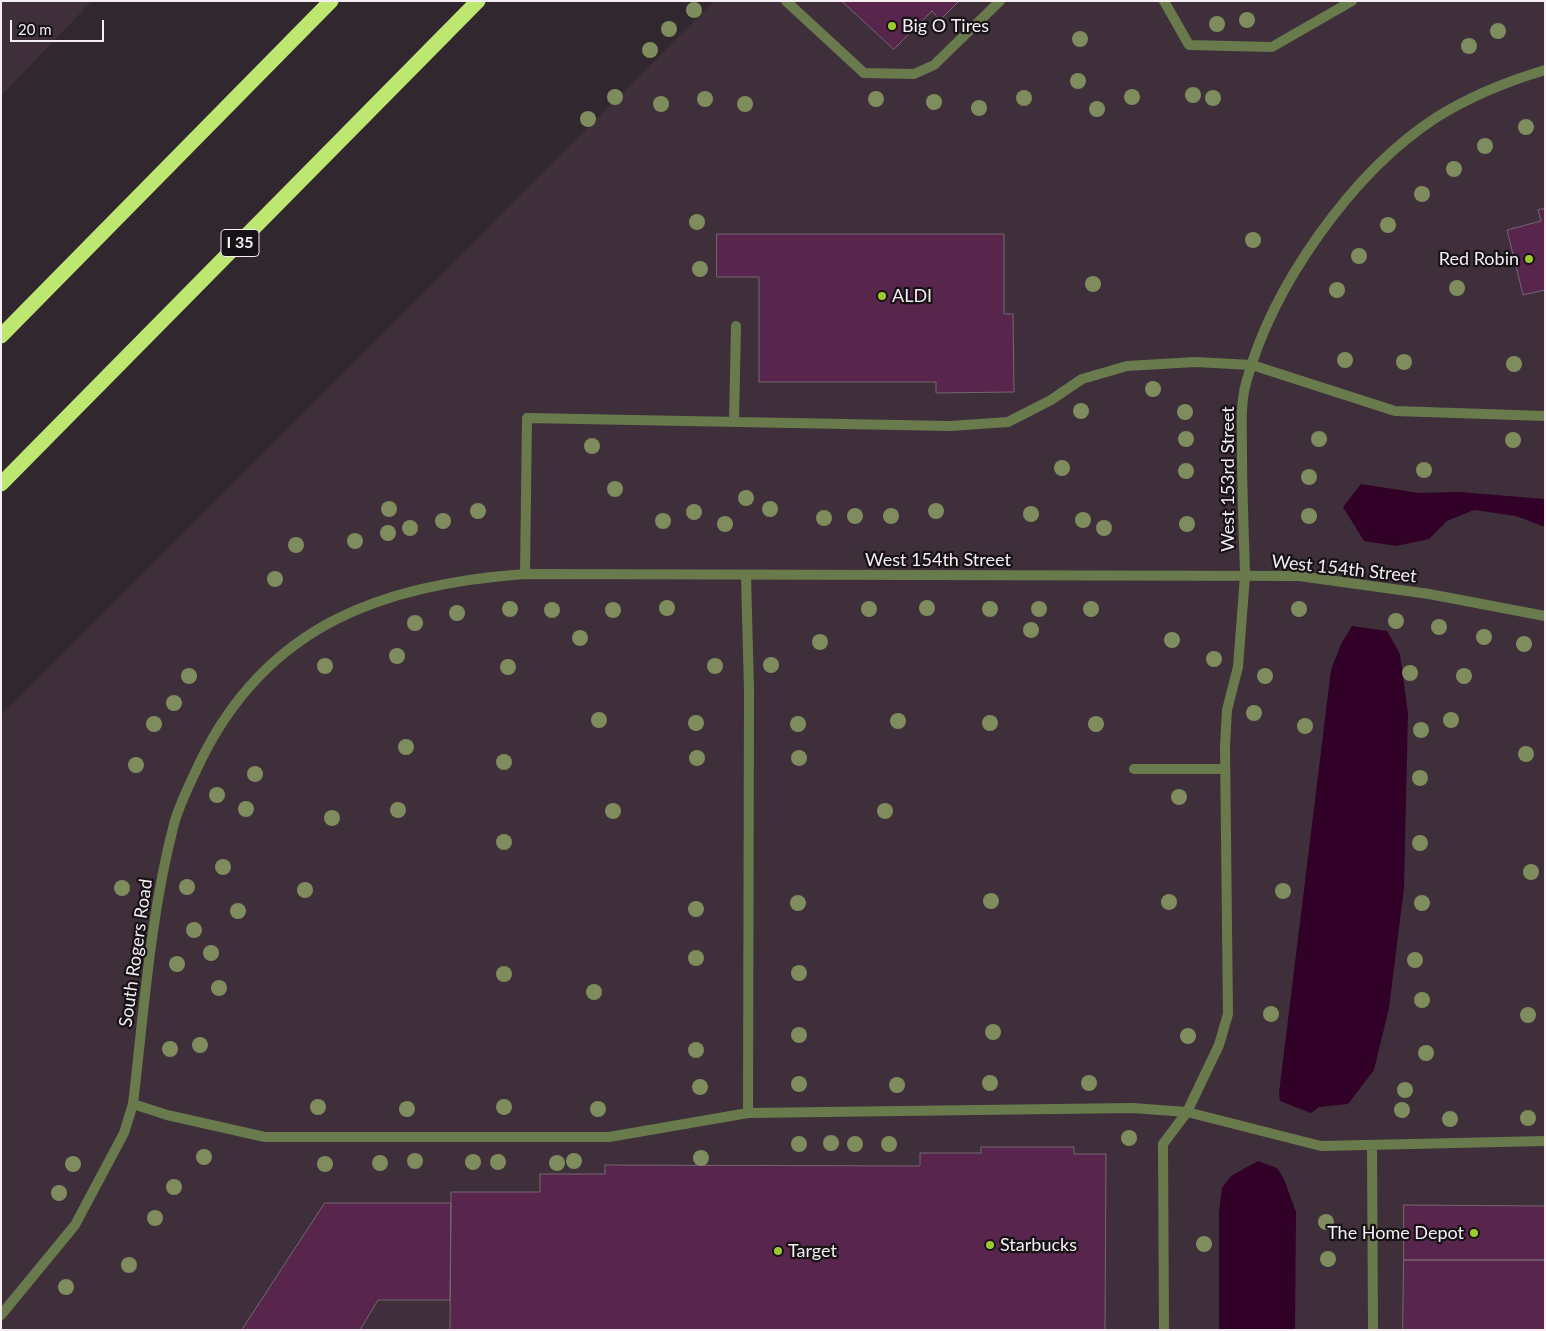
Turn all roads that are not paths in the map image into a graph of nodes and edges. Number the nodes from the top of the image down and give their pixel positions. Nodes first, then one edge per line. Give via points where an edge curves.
1 (331, 1) edge
2 (478, 1) edge
3 (786, 1) edge
4 (1000, 1) edge
5 (1164, 1) edge
6 (1352, 1) edge
7 (1545, 70) edge
8 (736, 326) dead end
9 (1, 336) edge
10 (1252, 365) junction
11 (1545, 416) edge
12 (734, 422) junction
13 (1, 484) edge
14 (525, 574) junction
15 (746, 575) junction
16 (1245, 576) junction
17 (1545, 616) edge
18 (335, 619) joint
19 (1134, 770) dead end
20 (1225, 770) junction
21 (133, 1104) junction
22 (1187, 1112) junction
23 (748, 1113) junction
24 (1545, 1141) edge
25 (1372, 1146) junction
26 (1, 1315) edge
27 (1164, 1330) edge
28 (1373, 1330) edge

1 - 9 highway
2 - 13 highway, I 35
3 - 4 street via 864,73 914,74 934,65
5 - 6 street via 1189,45 1272,47
7 - 10 street, West 153rd Street via 1488,92 1437,117 1393,152 1345,200 1294,272 1265,328
8 - 12 street
10 - 11 street via 1395,411
10 - 12 street via 1195,362 1127,366 1082,379 1051,400 1008,422 950,426
10 - 16 street, West 153rd Street via 1242,418
12 - 14 street via 527,418
14 - 15 street, West 154th Street
14 - 18 street, West 154th Street via 428,586 379,600
15 - 16 street, West 154th Street
15 - 23 street via 749,690
16 - 17 street, West 154th Street via 1299,576 1362,584
16 - 20 street, West 153rd Street via 1238,667 1227,710
18 - 21 street, South Rogers Road via 304,638 271,665 240,697 214,735 174,822 155,912
19 - 20 street
20 - 22 street, West 153rd Street via 1228,1014 1219,1045
21 - 23 street via 265,1137 609,1137
21 - 26 street, South Rogers Road via 124,1133 76,1224
22 - 23 street via 1132,1108
22 - 25 street via 1321,1146
22 - 27 street, West 153rd Street via 1163,1144
24 - 25 street
25 - 28 street

